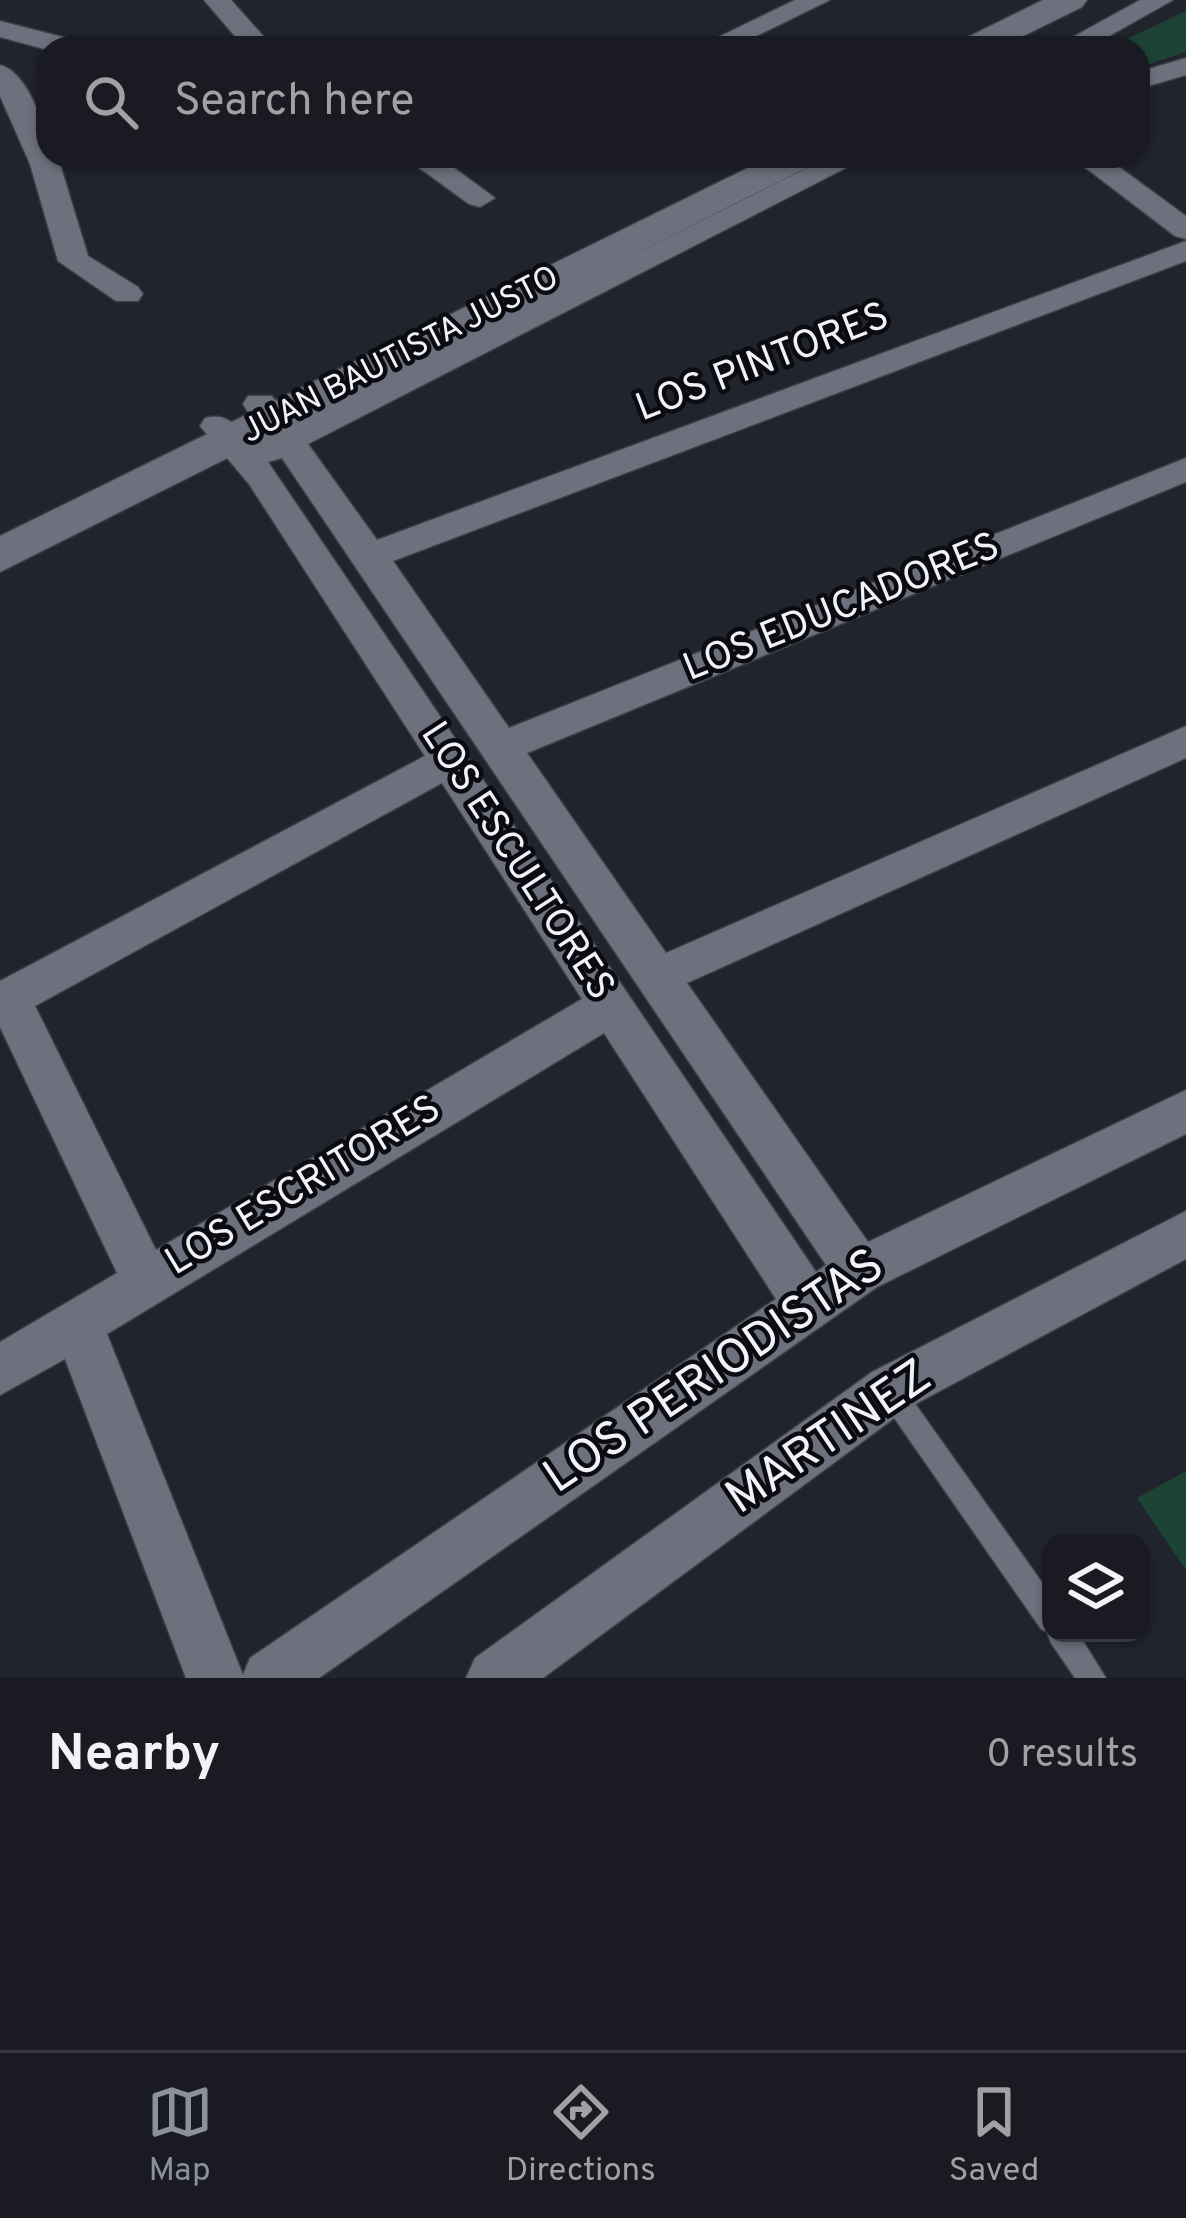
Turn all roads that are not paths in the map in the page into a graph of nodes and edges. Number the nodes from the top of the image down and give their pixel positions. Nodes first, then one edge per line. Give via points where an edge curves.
1 (217, 0) edge
2 (817, 0) edge
3 (1070, 0) edge
4 (1107, 0) edge
5 (1160, 0) edge
6 (0, 29) edge
7 (245, 36) edge
8 (737, 36) edge
9 (996, 36) edge
10 (1034, 36) edge
11 (1090, 36) edge
12 (36, 39) edge
13 (1186, 66) edge
14 (0, 73) edge
15 (1150, 77) edge
16 (36, 106) edge
17 (51, 168) edge
18 (436, 168) edge
19 (734, 168) edge
20 (776, 168) edge
21 (828, 168) edge
22 (1101, 168) edge
23 (480, 198) dead end
24 (1186, 230) edge
25 (1186, 250) edge
26 (127, 294) dead end
27 (252, 432) junction
28 (1186, 469) edge
29 (0, 530) edge
30 (0, 556) edge
31 (370, 556) junction
32 (1186, 741) edge
33 (499, 748) junction
34 (451, 760) junction
35 (659, 976) junction
36 (5, 1000) edge
37 (610, 1006) junction
38 (1186, 1112) edge
39 (1186, 1234) edge
40 (859, 1270) junction
41 (146, 1281) junction
42 (808, 1303) junction
43 (77, 1324) junction
44 (0, 1370) edge
45 (890, 1390) junction
46 (1042, 1606) edge
47 (1066, 1642) edge
48 (215, 1678) edge
49 (270, 1678) edge
50 (495, 1678) edge
51 (1092, 1678) edge

1 - 7 street
2 - 8 street
3 - 9 street
4 - 10 street
5 - 11 street
6 - 12 street
13 - 15 street
14 - 16 street
17 - 26 street via 74,261
18 - 23 street
19 - 27 street, JUAN BAUTISTA JUSTO
20 - 27 street, JUAN BAUTISTA JUSTO
21 - 27 street, JUAN BAUTISTA JUSTO
22 - 24 street
25 - 31 street, LOS PINTORES
27 - 29 street, JUAN BAUTISTA JUSTO
27 - 30 street, JUAN BAUTISTA JUSTO
27 - 31 street, LOS ESCULTORES
27 - 34 street, LOS ESCULTORES
28 - 33 street, LOS EDUCADORES
31 - 33 street, LOS ESCULTORES
32 - 35 street
33 - 35 street, LOS ESCULTORES
34 - 36 street
34 - 37 street, LOS ESCULTORES
35 - 40 street, LOS ESCULTORES
36 - 41 street
37 - 41 street, LOS ESCRITORES
37 - 42 street, LOS ESCULTORES
38 - 40 street, LOS PERIODISTAS
39 - 45 street, MARTINEZ
40 - 42 street, LOS PERIODISTAS
41 - 43 street, LOS ESCRITORES
42 - 49 street, LOS PERIODISTAS
43 - 44 street, LOS ESCRITORES
43 - 48 street
45 - 46 lane
45 - 50 street, MARTINEZ
47 - 51 lane

